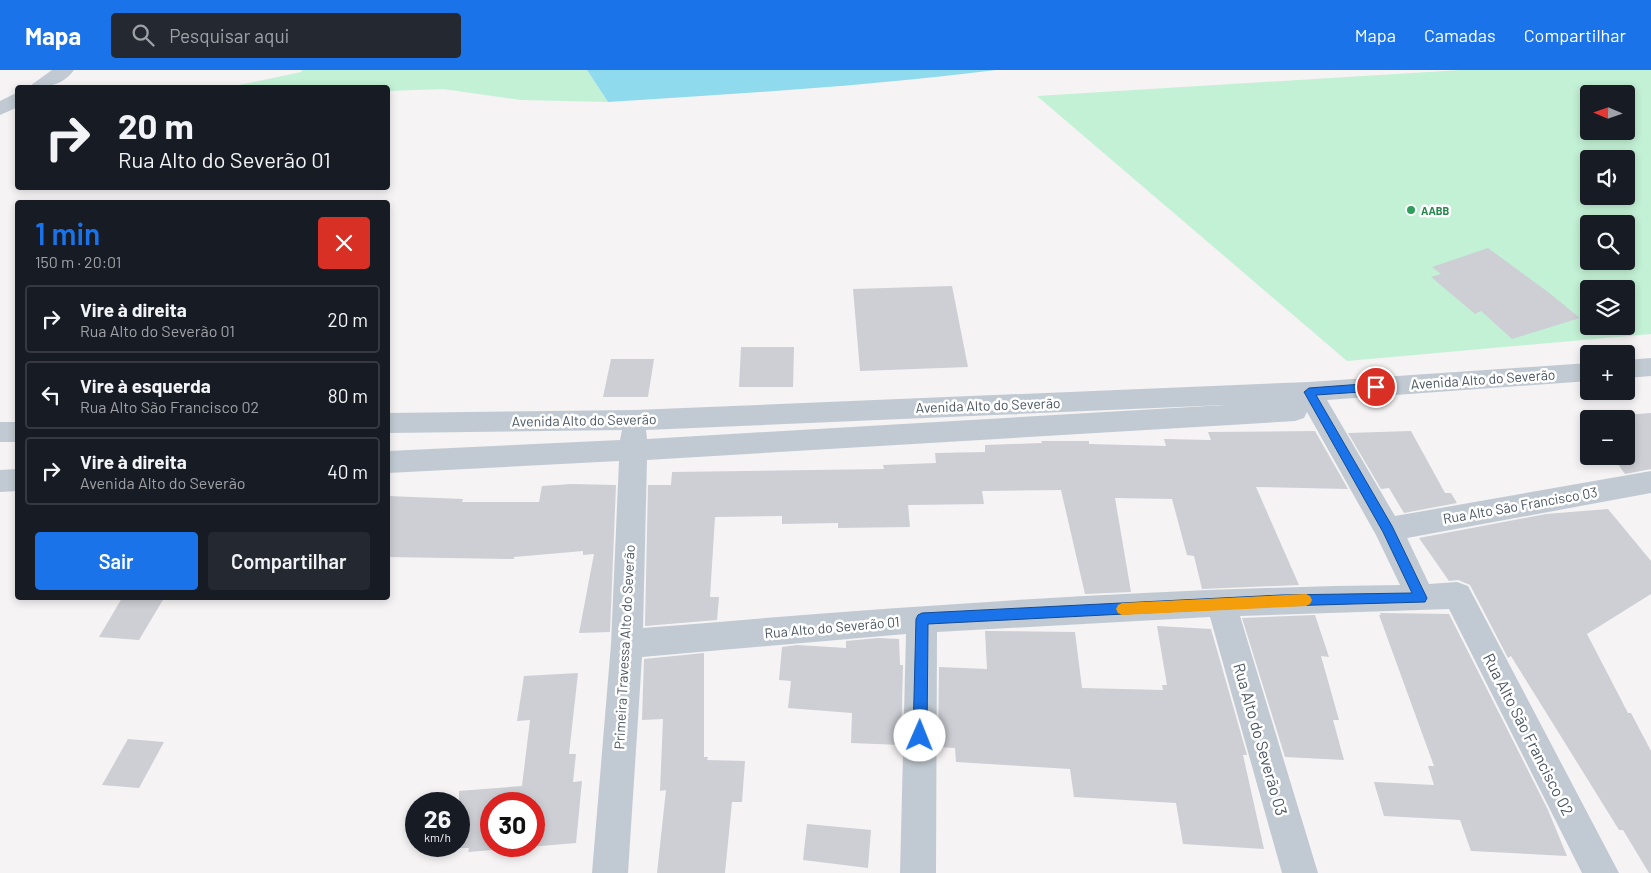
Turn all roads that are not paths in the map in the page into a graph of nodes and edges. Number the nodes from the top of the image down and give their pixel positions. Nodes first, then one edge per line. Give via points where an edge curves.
1 (65, 70) edge
2 (41, 85) edge
3 (15, 100) edge
4 (0, 108) edge
5 (1651, 367) edge
6 (1635, 368) edge
7 (1580, 373) edge
8 (1314, 401) junction
9 (390, 423) edge
10 (0, 432) edge
11 (15, 432) edge
12 (634, 435) junction
13 (390, 462) edge
14 (15, 480) edge
15 (0, 481) edge
16 (1651, 482) edge
17 (1388, 529) junction
18 (1457, 595) joint
19 (1420, 598) junction
20 (1221, 604) junction
21 (922, 619) junction
22 (627, 644) junction
23 (610, 873) edge
24 (918, 873) edge
25 (1300, 873) edge
26 (1602, 873) edge

1 - 2 street
3 - 4 street
5 - 6 street
7 - 8 street, Avenida Alto do Severão
8 - 12 street, Avenida Alto do Severão
8 - 17 street
9 - 12 street, Avenida Alto do Severão
10 - 11 street
12 - 13 street
12 - 22 street, Primeira Travessa Alto do Severão
14 - 15 street
16 - 17 street, Rua Alto São Francisco 03
17 - 19 street
18 - 19 street, Rua Alto do Severão 01
18 - 26 street, Rua Alto São Francisco 02
19 - 20 street, Rua Alto do Severão 01
20 - 21 street, Rua Alto do Severão 01
20 - 25 street, Rua Alto do Severão 03
21 - 22 street, Rua Alto do Severão 01
21 - 24 street
22 - 23 street, Primeira Travessa Alto do Severão

